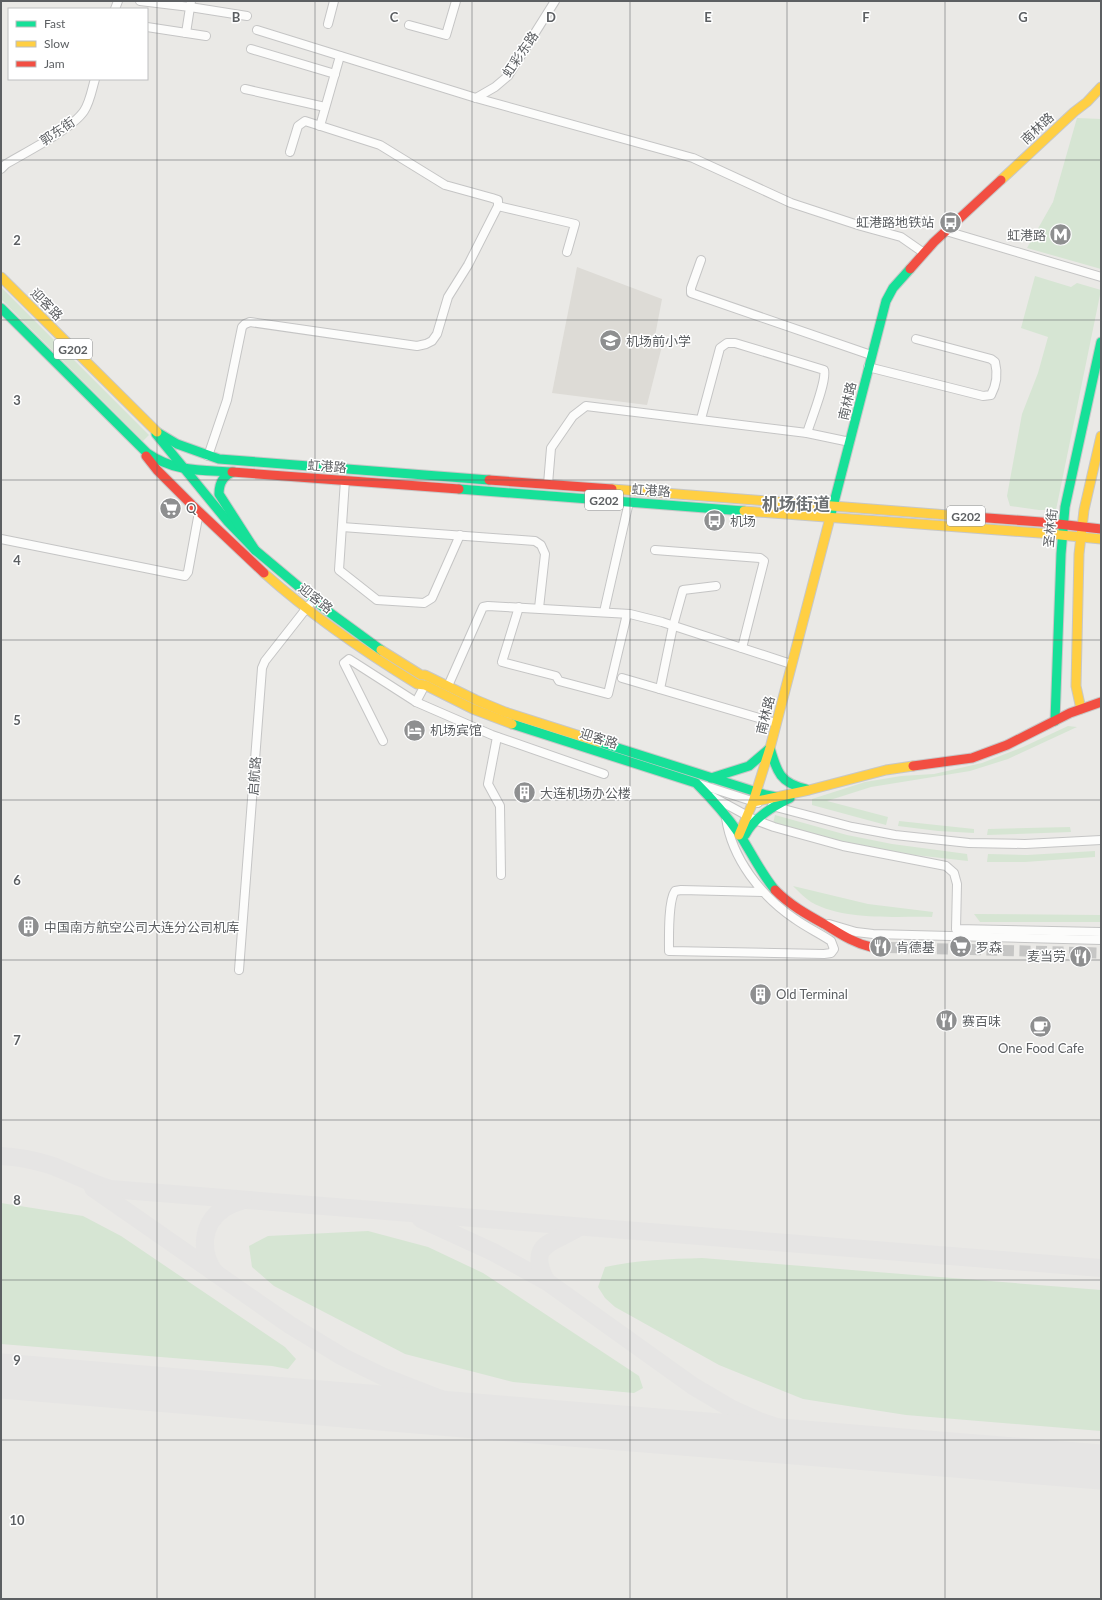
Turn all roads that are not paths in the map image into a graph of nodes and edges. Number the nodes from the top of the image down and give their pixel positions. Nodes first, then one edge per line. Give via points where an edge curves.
1 (140, 1) edge
2 (334, 1) edge
3 (456, 1) edge
4 (555, 1) edge
5 (191, 4) edge
6 (247, 16) dead end
7 (328, 24) dead end
8 (409, 24) dead end
9 (148, 27) edge
10 (258, 30) dead end
11 (186, 33) junction
12 (206, 36) dead end
13 (251, 49) dead end
14 (340, 56) junction
15 (335, 74) junction
16 (95, 80) edge
17 (1101, 87) edge
18 (245, 89) dead end
19 (476, 98) junction
20 (325, 107) junction
21 (320, 126) junction
22 (290, 152) dead end
23 (1, 169) edge
24 (498, 206) junction
25 (946, 231) junction
26 (567, 252) dead end
27 (924, 253) junction
28 (701, 260) dead end
29 (1, 277) edge
30 (1101, 277) edge
31 (1, 308) edge
32 (916, 339) dead end
33 (1101, 342) edge
34 (871, 355) junction
35 (868, 367) junction
36 (701, 420) junction
37 (146, 422) junction
38 (807, 433) junction
39 (1101, 436) edge
40 (135, 441) junction
41 (850, 442) junction
42 (208, 456) junction
43 (184, 468) junction
44 (234, 472) junction
45 (345, 480) junction
46 (548, 484) junction
47 (629, 502) junction
48 (832, 506) junction
49 (199, 512) junction
50 (829, 517) junction
51 (1064, 524) junction
52 (342, 527) junction
53 (1082, 527) junction
54 (1101, 529) edge
55 (1063, 535) junction
56 (460, 536) junction
57 (1081, 537) junction
58 (1, 539) edge
59 (1101, 539) edge
60 (255, 550) junction
61 (656, 550) dead end
62 (716, 586) dead end
63 (313, 600) junction
64 (519, 607) junction
65 (306, 608) junction
66 (539, 608) junction
67 (604, 612) junction
68 (627, 614) junction
69 (673, 626) junction
70 (742, 648) junction
71 (791, 664) junction
72 (622, 678) dead end
73 (425, 685) junction
74 (448, 686) junction
75 (660, 689) junction
76 (416, 702) junction
77 (1101, 702) edge
78 (1081, 709) junction
79 (1055, 721) junction
80 (776, 723) junction
81 (497, 737) junction
82 (383, 741) dead end
83 (770, 748) junction
84 (604, 774) dead end
85 (711, 778) junction
86 (696, 783) junction
87 (809, 790) junction
88 (756, 792) junction
89 (710, 795) junction
90 (777, 797) junction
91 (753, 802) junction
92 (774, 806) junction
93 (726, 817) junction
94 (751, 818) junction
95 (741, 837) junction
96 (1101, 840) edge
97 (501, 875) dead end
98 (763, 892) junction
99 (813, 918) junction
100 (1101, 932) edge
101 (1101, 940) edge
102 (871, 947) tunnel mouth
103 (239, 970) dead end

1 - 5 street
2 - 7 street
3 - 8 street via 446,35
4 - 19 street, 虹彩东路 via 508,76
5 - 6 street
5 - 11 street
9 - 11 street
10 - 14 street
11 - 12 street
13 - 15 street
14 - 15 street
14 - 19 street
15 - 20 street
16 - 23 street, 郭东街 via 89,101 80,116
17 - 25 main road, 南林路
18 - 20 street
19 - 27 street via 693,158 791,203 901,237
20 - 21 street
21 - 22 street via 305,121 298,126
21 - 24 street via 380,145 445,185 498,200
24 - 26 street via 575,224
24 - 42 street via 468,265 448,297 437,334 426,344 417,346 250,322 245,324 242,327 227,400
25 - 27 main road, 南林路
25 - 30 street
27 - 34 main road, 南林路 via 893,288 886,302
28 - 34 street via 691,293
29 - 37 main road, 迎客路 / G202
31 - 40 main road, 迎客路 / G202
32 - 35 street via 991,359 995,362 997,379 991,395 983,396
33 - 51 main road, 圣林街 via 1065,507
34 - 35 main road, 南林路
35 - 41 main road, 南林路
36 - 38 street
36 - 38 street via 720,348 727,343 735,343 824,370 823,385
36 - 46 street via 586,406 573,416 551,448
37 - 42 main road, 虹港路 / G202 via 177,444
37 - 43 main road, 迎客路
38 - 41 street
39 - 53 main road
40 - 43 main road, 虹港路 / G202 via 157,460
40 - 49 main road, 迎客路 via 157,470
41 - 48 main road, 南林路
42 - 46 main road, 虹港路 / G202 via 227,460
43 - 44 main road, 虹港路 / G202
43 - 60 main road, 迎客路 via 228,522
44 - 45 main road, 虹港路 / G202
44 - 60 main road via 222,479 219,494
45 - 47 main road, 虹港路 / G202
45 - 52 street
46 - 48 main road, 虹港路 / G202
47 - 50 main road, 虹港路 / G202
47 - 67 street
48 - 50 main road, 南林路
48 - 51 main road, 虹港路 / G202
49 - 58 street via 188,572 185,576
49 - 65 main road, 迎客路
50 - 55 main road, 虹港路 / G202
50 - 71 main road, 南林路
51 - 53 main road, 虹港路 / G202
51 - 55 main road, 圣林街
52 - 56 street
52 - 56 street via 339,570 377,600 424,603 432,598
53 - 54 main road, 虹港路 / G202
53 - 57 main road
55 - 57 main road, 虹港路 / G202
55 - 79 main road, 圣林街
56 - 66 street via 535,541 542,546 545,563
57 - 59 main road, 虹港路 / G202
57 - 78 main road via 1076,686
60 - 63 main road, 迎客路
61 - 70 street via 760,558 764,561
62 - 69 street via 683,590
63 - 65 street, 启航路
63 - 74 main road, 迎客路 via 393,658 421,675 425,674
64 - 66 street
64 - 68 street via 502,662 556,676 559,681 608,694
64 - 74 street via 483,607
65 - 73 main road, 迎客路 via 386,665 417,684
65 - 103 street, 启航路 via 264,661 262,668
66 - 67 street
67 - 68 street
68 - 69 street
69 - 70 street
69 - 75 street
70 - 71 street
71 - 80 main road, 南林路
72 - 75 street
73 - 76 street
73 - 86 main road, 迎客路 via 500,720
74 - 85 main road, 迎客路 via 493,707 533,721
75 - 80 street
76 - 81 street
76 - 82 street via 349,659 344,663
77 - 78 main road
78 - 79 main road
79 - 87 main road via 1007,745 972,758 886,770
80 - 83 main road, 南林路
81 - 84 street
81 - 97 street via 488,784 500,806
83 - 85 main road via 749,766
83 - 87 main road via 781,778 788,784
83 - 88 main road, 南林路
85 - 88 main road, 迎客路
86 - 89 main road
86 - 91 street
87 - 90 main road
87 - 92 main road
88 - 90 main road, 迎客路
88 - 91 main road, 南林路
89 - 93 main road
89 - 94 street
90 - 91 main road
91 - 92 street
91 - 94 main road, 南林路
92 - 94 main road
92 - 96 street via 859,828 969,844
93 - 95 main road
93 - 98 street via 734,846
94 - 95 main road, 南林路
94 - 100 street via 843,846 946,866 956,877 956,929
95 - 99 main road via 758,868 782,897
98 - 98 street via 794,918 831,941 833,951 829,954 669,951 672,896 675,891
99 - 101 street via 856,932 873,934
99 - 102 main road via 849,939

